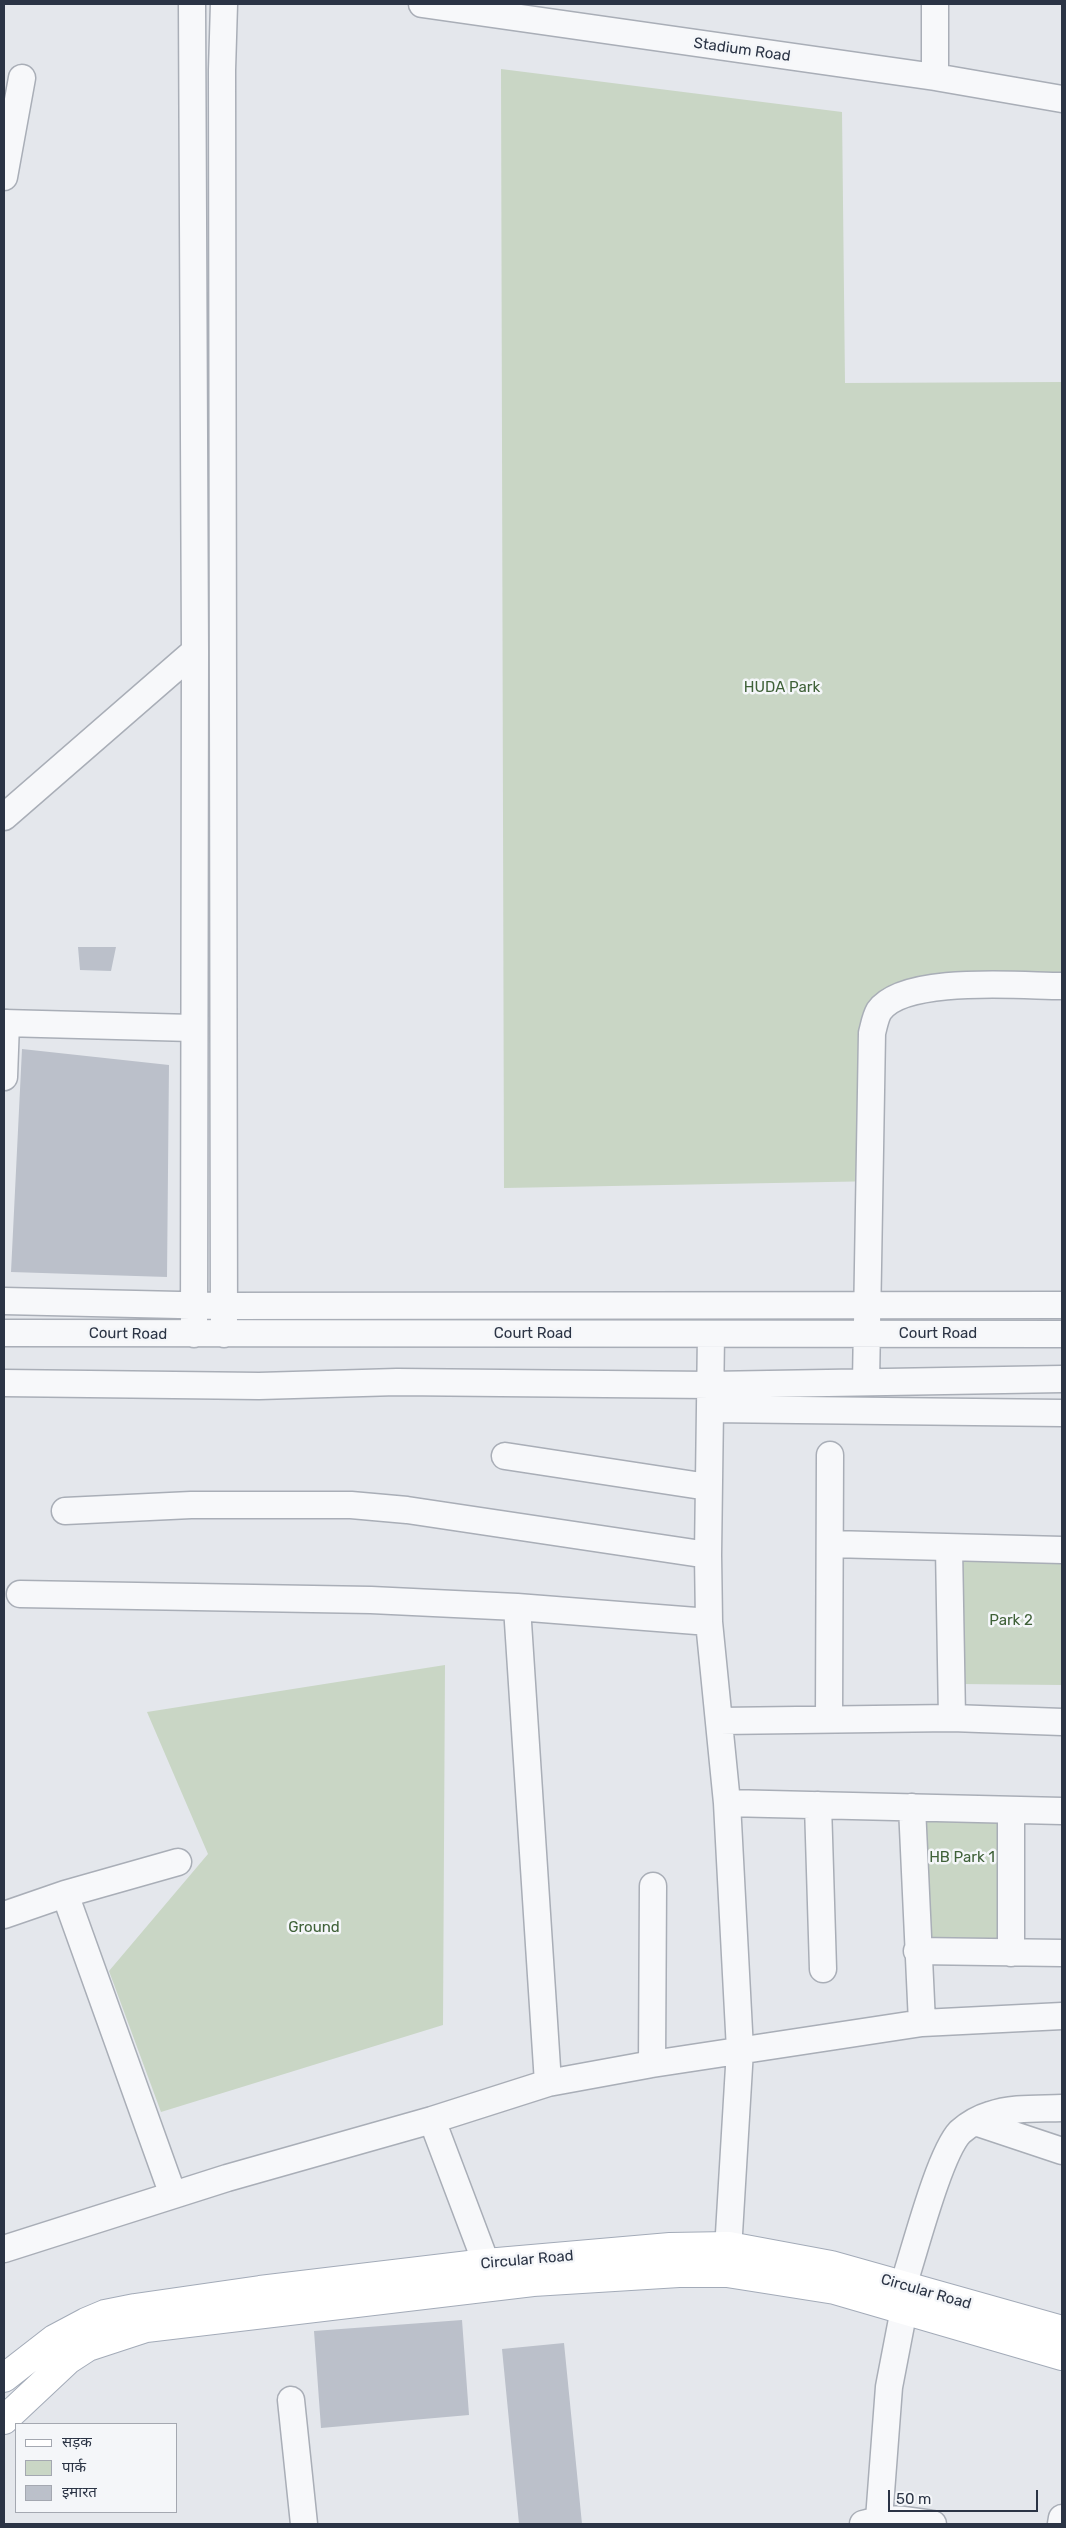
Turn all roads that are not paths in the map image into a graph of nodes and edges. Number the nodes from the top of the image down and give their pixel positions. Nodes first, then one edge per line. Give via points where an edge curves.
1 (192, 4) edge
2 (224, 4) edge
3 (422, 4) edge
4 (934, 4) edge
5 (935, 77) junction
6 (22, 78) dead end
7 (1062, 99) edge
8 (4, 177) edge
9 (195, 651) junction
10 (4, 817) edge
11 (1062, 986) edge
12 (5, 1023) edge
13 (192, 1028) junction
14 (4, 1077) edge
15 (4, 1301) edge
16 (866, 1304) junction
17 (1062, 1305) edge
18 (193, 1306) junction
19 (224, 1306) junction
20 (4, 1332) edge
21 (194, 1334) junction
22 (224, 1334) junction
23 (711, 1334) junction
24 (866, 1334) junction
25 (1062, 1334) edge
26 (1062, 1379) edge
27 (866, 1382) junction
28 (4, 1383) edge
29 (710, 1397) junction
30 (1062, 1413) edge
31 (830, 1455) dead end
32 (505, 1456) dead end
33 (708, 1487) junction
34 (65, 1511) dead end
35 (831, 1544) junction
36 (949, 1548) junction
37 (1062, 1550) edge
38 (708, 1555) junction
39 (20, 1594) dead end
40 (517, 1607) junction
41 (709, 1622) junction
42 (829, 1718) junction
43 (952, 1718) junction
44 (720, 1721) junction
45 (1062, 1722) edge
46 (727, 1803) junction
47 (818, 1805) junction
48 (912, 1807) junction
49 (1011, 1810) junction
50 (1062, 1812) edge
51 (178, 1862) dead end
52 (652, 1886) dead end
53 (65, 1894) junction
54 (4, 1916) edge
55 (917, 1951) junction
56 (1011, 1953) junction
57 (1062, 1953) edge
58 (823, 1970) dead end
59 (1062, 2016) edge
60 (922, 2023) junction
61 (740, 2050) junction
62 (652, 2064) junction
63 (548, 2083) junction
64 (1062, 2108) edge
65 (432, 2120) junction
66 (976, 2122) junction
67 (1062, 2151) edge
68 (174, 2195) junction
69 (729, 2246) junction
70 (4, 2249) edge
71 (486, 2263) junction
72 (726, 2273) junction
73 (904, 2297) junction
74 (1062, 2330) edge
75 (1062, 2356) edge
76 (4, 2378) edge
77 (291, 2400) dead end
78 (4, 2420) edge
79 (1062, 2518) edge
80 (871, 2522) edge
81 (304, 2524) edge
82 (933, 2524) edge
83 (1061, 2524) edge

1 - 9 street
2 - 19 street
3 - 5 street, Stadium Road
4 - 5 street
5 - 7 street, Stadium Road
6 - 8 street
9 - 10 street
9 - 13 street
11 - 16 street via 945,986 899,997 879,1012 872,1033
12 - 13 street
12 - 14 street
13 - 18 street
15 - 18 street
16 - 17 street
16 - 19 street
16 - 24 street
18 - 19 street
18 - 21 street
19 - 22 street
20 - 21 street, Court Road
21 - 22 street, Court Road
22 - 23 street, Court Road
23 - 24 street, Court Road
23 - 29 street
24 - 25 street, Court Road
24 - 27 street
26 - 27 street
27 - 29 street
28 - 29 street via 259,1386 397,1382
29 - 30 street
29 - 33 street
31 - 35 street
32 - 33 street
33 - 38 street
34 - 38 street via 191,1504 370,1506
35 - 36 street
35 - 42 street
36 - 37 street
36 - 43 street
38 - 41 street
39 - 40 street via 371,1600
40 - 41 street
40 - 63 street
41 - 44 street
42 - 43 street
42 - 44 street
43 - 45 street
44 - 46 street
46 - 47 street
46 - 61 street
47 - 48 street
47 - 58 street
48 - 49 street
48 - 55 street
49 - 50 street
49 - 56 street
51 - 53 street
52 - 62 street
53 - 54 street
53 - 68 street
55 - 56 street
55 - 60 street
56 - 57 street
59 - 60 street
60 - 61 street
61 - 62 street
61 - 69 street
62 - 63 street
63 - 65 street
64 - 66 street via 1010,2110
65 - 68 street
65 - 71 street
66 - 67 street
66 - 73 street via 960,2133 951,2147 936,2184
68 - 70 street
69 - 71 main road, Circular Road via 670,2247
69 - 72 street
69 - 73 main road, Circular Road via 831,2265
71 - 76 main road, Circular Road via 260,2290 105,2314 54,2339
72 - 73 main road
72 - 78 main road via 533,2282 146,2328 88,2347 68,2360
73 - 74 main road, Circular Road
73 - 75 main road
73 - 80 street
77 - 81 street
79 - 83 street
80 - 82 street via 909,2520

